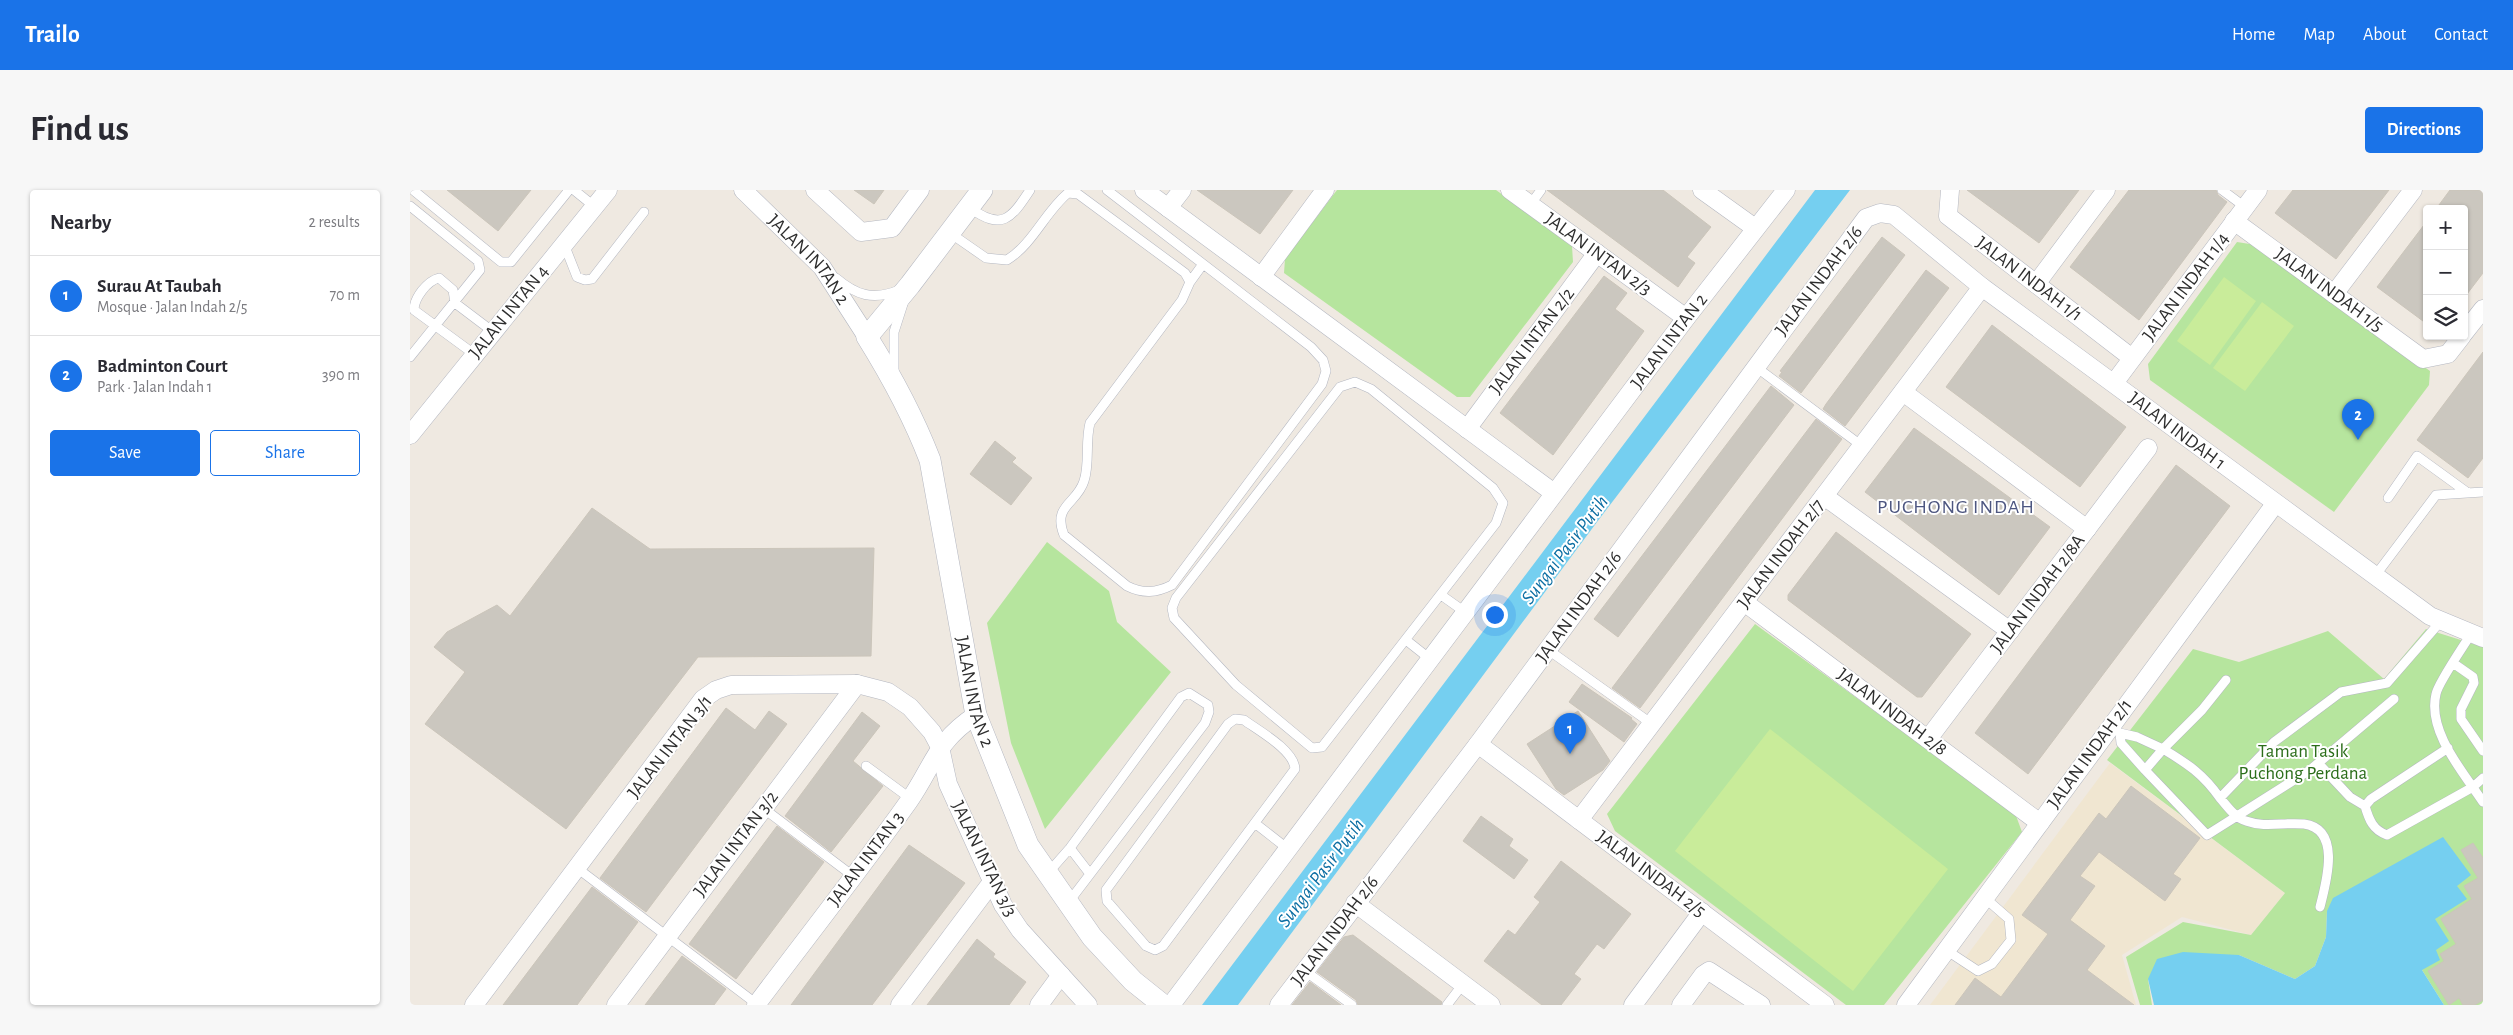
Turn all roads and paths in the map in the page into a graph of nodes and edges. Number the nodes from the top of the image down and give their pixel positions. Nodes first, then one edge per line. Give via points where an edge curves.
1 (414, 190) edge
2 (570, 190) edge
3 (574, 190) edge
4 (608, 190) edge
5 (744, 190) edge
6 (815, 190) edge
7 (920, 190) edge
8 (982, 190) edge
9 (1030, 190) edge
10 (1107, 190) edge
11 (1144, 190) edge
12 (1182, 190) edge
13 (1325, 190) edge
14 (1510, 190) edge
15 (1541, 190) edge
16 (1702, 190) edge
17 (1786, 190) edge
18 (1950, 190) edge
19 (2106, 190) edge
20 (2222, 190) edge
21 (2258, 190) edge
22 (2413, 190) edge
23 (1530, 205) junction
24 (410, 206) edge
25 (595, 207) junction
26 (2245, 207) junction
27 (969, 208) junction
28 (1168, 208) junction
29 (644, 212) dead end
30 (1880, 213) joint
31 (2234, 221) junction
32 (1755, 228) junction
33 (950, 233) junction
34 (564, 244) junction
35 (1597, 254) junction
36 (1203, 264) junction
37 (822, 267) junction
38 (1261, 277) junction
39 (1190, 282) junction
40 (2036, 284) junction
41 (910, 286) junction
42 (1982, 287) junction
43 (2334, 294) junction
44 (455, 303) junction
45 (2483, 308) edge
46 (1686, 318) junction
47 (437, 325) junction
48 (2468, 328) edge
49 (492, 331) junction
50 (867, 337) junction
51 (2459, 340) edge
52 (474, 354) junction
53 (410, 357) edge
54 (2132, 358) junction
55 (1756, 367) junction
56 (895, 383) junction
57 (2114, 384) junction
58 (1903, 392) junction
59 (1467, 429) junction
60 (410, 435) edge
61 (1862, 446) junction
62 (2148, 448) dead end
63 (2483, 492) edge
64 (1554, 493) junction
65 (2468, 493) junction
66 (1824, 496) junction
67 (2388, 498) dead end
68 (2275, 504) junction
69 (2087, 529) junction
70 (2375, 576) junction
71 (1441, 595) junction
72 (1744, 602) junction
73 (1465, 612) junction
74 (2442, 621) junction
75 (2010, 631) junction
76 (2477, 636) edge
77 (1406, 640) junction
78 (1547, 649) junction
79 (1430, 660) junction
80 (2453, 663) junction
81 (2226, 680) dead end
82 (857, 684) junction
83 (2394, 699) dead end
84 (976, 715) junction
85 (1652, 724) junction
86 (2115, 730) junction
87 (1928, 739) junction
88 (1478, 744) junction
89 (940, 747) junction
90 (2448, 748) junction
91 (2163, 749) junction
92 (2483, 750) edge
93 (2319, 764) junction
94 (866, 766) dead end
95 (2145, 770) junction
96 (2483, 778) edge
97 (2473, 787) junction
98 (2220, 798) junction
99 (911, 799) junction
100 (2483, 802) edge
101 (2365, 806) junction
102 (763, 808) junction
103 (2237, 816) junction
104 (1579, 820) junction
105 (2040, 823) junction
106 (1256, 824) junction
107 (1070, 848) junction
108 (1288, 849) junction
109 (577, 868) junction
110 (1048, 873) junction
111 (1090, 874) junction
112 (853, 876) junction
113 (992, 882) junction
114 (1985, 898) junction
115 (1068, 903) junction
116 (1355, 903) junction
117 (2320, 907) dead end
118 (1702, 912) junction
119 (668, 936) junction
120 (1946, 950) junction
121 (1305, 970) junction
122 (1061, 975) junction
123 (1463, 984) junction
124 (474, 1005) edge
125 (616, 1005) edge
126 (757, 1005) edge
127 (900, 1005) edge
128 (1039, 1005) edge
129 (1088, 1005) edge
130 (1163, 1005) edge
131 (1171, 1005) edge
132 (1279, 1005) edge
133 (1352, 1005) edge
134 (1447, 1005) edge
135 (1491, 1005) edge
136 (1633, 1005) edge
137 (1681, 1005) edge
138 (1761, 1005) edge
139 (1825, 1005) edge
140 (1906, 1005) edge

1 - 2 lane via 501,262 511,262
3 - 25 lane
4 - 25 street, JALAN INTAN 4
5 - 37 street, JALAN INTAN 2
6 - 7 street via 861,232 892,228
8 - 27 street
9 - 27 lane via 1016,212 1006,220 984,218
10 - 36 lane
11 - 28 street
12 - 28 street
13 - 38 street
14 - 23 street, JALAN INTAN 2/3
15 - 23 lane
16 - 32 street
17 - 32 street, JALAN INTAN 2
18 - 40 street, JALAN INDAH 1/1 via 1948,216
19 - 40 street
20 - 26 lane
21 - 26 street, JALAN INDAH 1/4
22 - 43 street
23 - 35 street, JALAN INTAN 2/3
24 - 44 lane via 478,262 480,270
25 - 34 street, JALAN INTAN 4
26 - 31 street, JALAN INDAH 1/4
27 - 33 street
28 - 38 street
29 - 34 lane via 592,279 577,276
30 - 42 street, JALAN INDAH 1 via 1894,215
30 - 55 street, JALAN INDAH 2/6 via 1866,218
31 - 43 street, JALAN INDAH 1/5
31 - 54 street, JALAN INDAH 1/4
32 - 46 street, JALAN INTAN 2
33 - 39 lane via 986,258 1007,260 1020,250 1059,201 1068,194 1078,194 1177,266
33 - 41 street
34 - 49 street, JALAN INTAN 4
35 - 46 street, JALAN INTAN 2/3
35 - 59 street, JALAN INTAN 2/2
36 - 39 lane
36 - 39 lane via 1311,347 1323,360 1326,370 1322,384 1295,423 1172,585 1161,590 1139,592 1064,535 1061,514 1083,484 1090,424 1171,316
37 - 41 lane via 850,290 871,296 886,295
37 - 50 street, JALAN INTAN 2
38 - 59 street
40 - 54 street, JALAN INDAH 1/1
41 - 50 street
41 - 56 lane via 894,332
42 - 57 street, JALAN INDAH 1
42 - 58 street, JALAN INDAH 2/7
43 - 51 street, JALAN INDAH 1/5 via 2423,359 2448,354
44 - 47 lane
44 - 47 lane via 453,290 439,278 432,280 414,302 414,310
44 - 49 lane
45 - 48 street
46 - 64 street, JALAN INTAN 2
47 - 52 lane
47 - 53 lane
49 - 52 street, JALAN INTAN 4
50 - 56 street, JALAN INTAN 2
52 - 60 street, JALAN INTAN 4
54 - 57 street, JALAN INDAH 1/4
55 - 61 lane
55 - 78 street, JALAN INDAH 2/6
56 - 84 street, JALAN INTAN 2 via 930,460
57 - 68 street, JALAN INDAH 1
58 - 61 street, JALAN INDAH 2/7
58 - 69 street
59 - 64 street
61 - 66 street, JALAN INDAH 2/7
62 - 69 street, JALAN INDAH 2/8A
63 - 65 lane
64 - 73 street, JALAN INTAN 2
65 - 67 lane via 2417,456
65 - 70 lane via 2436,495
66 - 72 street, JALAN INDAH 2/7
66 - 75 street
68 - 70 street, JALAN INDAH 1
68 - 86 street, JALAN INDAH 2/1
69 - 75 street, JALAN INDAH 2/8A
70 - 74 street, JALAN INDAH 1 via 2430,616
71 - 73 lane
71 - 77 lane
71 - 77 lane via 1496,523 1503,503 1493,488 1371,389 1354,382 1340,387 1176,598 1172,608 1174,618 1236,686 1312,748 1322,747
72 - 85 street, JALAN INDAH 2/7
72 - 87 street, JALAN INDAH 2/8
73 - 79 street, JALAN INTAN 2
74 - 76 street, JALAN INDAH 1
74 - 98 lane via 2387,683 2341,692 2274,742
75 - 87 street, JALAN INDAH 2/8A
76 - 80 lane
77 - 79 lane
78 - 85 lane
78 - 88 street, JALAN INDAH 2/6
79 - 108 street, JALAN INTAN 2
80 - 90 lane via 2436,694 2435,718
80 - 92 lane via 2472,677 2474,683 2461,709 2461,719
81 - 91 lane via 2202,710
82 - 89 street, JALAN INTAN 3/1 via 888,692 910,707 932,732
82 - 102 street, JALAN INTAN 3/2
82 - 109 street, JALAN INTAN 3/1 via 731,685 716,690 704,699
83 - 93 lane
84 - 89 street, JALAN INTAN 3
84 - 110 street, JALAN INTAN 2 via 1028,845
85 - 104 street, JALAN INDAH 2/7
86 - 91 lane
86 - 95 lane via 2121,743
86 - 105 street, JALAN INDAH 2/1
87 - 105 street, JALAN INDAH 2/8
88 - 104 street, JALAN INDAH 2/5
88 - 116 street, JALAN INDAH 2/6
89 - 99 street, JALAN INTAN 3
89 - 113 street, JALAN INTAN 3/3 via 948,784
90 - 97 lane
90 - 101 lane via 2371,798
91 - 95 lane
91 - 98 lane via 2195,768
93 - 101 lane via 2350,797
93 - 103 lane
94 - 99 lane
95 - 103 lane via 2207,835
96 - 97 lane
97 - 100 lane
97 - 101 lane via 2387,835 2377,831
98 - 103 lane
99 - 112 street, JALAN INTAN 3
102 - 112 lane
102 - 119 street, JALAN INTAN 3/2
103 - 117 lane via 2259,824 2315,827 2326,840 2328,856 2328,878
104 - 118 street, JALAN INDAH 2/5
105 - 114 street, JALAN INDAH 2/1
106 - 106 lane via 1163,946 1155,950 1146,946 1107,901 1106,890 1228,724 1235,719 1244,720 1287,752 1295,762 1295,769
106 - 108 lane
107 - 110 lane
107 - 111 lane
107 - 111 lane via 1181,698 1189,693 1208,705 1205,723
108 - 131 street, JALAN INTAN 2
109 - 119 lane
109 - 124 street, JALAN INTAN 3/1
110 - 115 street, JALAN INTAN 2
111 - 115 lane
112 - 126 street, JALAN INTAN 3
113 - 122 street, JALAN INTAN 3/3 via 1020,930
113 - 127 street
114 - 120 street, JALAN INDAH 2/1
114 - 120 lane via 2010,918 2011,940 1992,964 1978,970
115 - 130 street, JALAN INTAN 2 via 1092,938
116 - 121 street, JALAN INDAH 2/6
116 - 123 street
118 - 136 street
118 - 139 street, JALAN INDAH 2/5
119 - 125 street, JALAN INTAN 3/2
119 - 126 lane
120 - 140 street, JALAN INDAH 2/1
121 - 132 street, JALAN INDAH 2/6
121 - 133 lane
122 - 128 street
122 - 129 street, JALAN INTAN 3/3
123 - 134 lane
123 - 135 street
137 - 138 street via 1709,971

